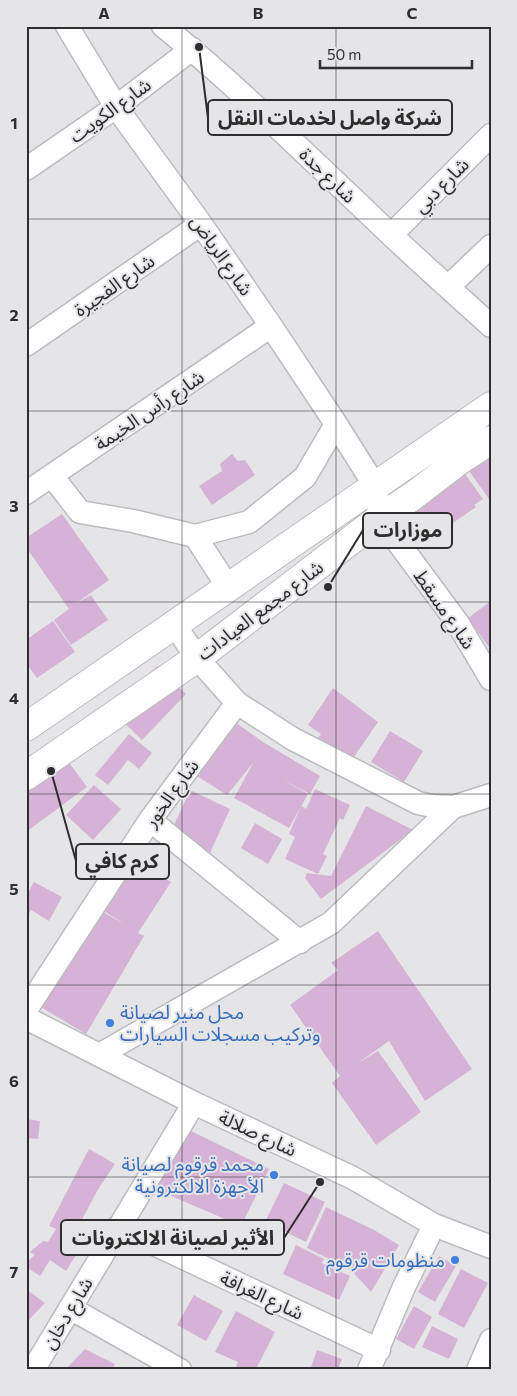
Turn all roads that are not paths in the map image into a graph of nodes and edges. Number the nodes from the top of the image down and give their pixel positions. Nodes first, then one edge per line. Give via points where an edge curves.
1 (67, 26) edge
2 (163, 26) edge
3 (192, 49) junction
4 (116, 107) junction
5 (491, 135) edge
6 (26, 169) edge
7 (201, 224) junction
8 (391, 235) junction
9 (491, 246) edge
10 (448, 287) junction
11 (271, 326) junction
12 (491, 326) edge
13 (26, 345) edge
14 (491, 406) edge
15 (336, 424) junction
16 (491, 440) edge
17 (52, 476) junction
18 (375, 486) junction
19 (26, 493) edge
20 (380, 518) junction
21 (195, 536) junction
22 (228, 587) junction
23 (174, 624) junction
24 (197, 658) junction
25 (491, 678) edge
26 (237, 703) junction
27 (26, 727) edge
28 (26, 776) edge
29 (491, 794) edge
30 (453, 807) junction
31 (150, 820) junction
32 (300, 942) junction
33 (26, 1010) edge
34 (26, 1018) edge
35 (99, 1055) junction
36 (194, 1103) junction
37 (434, 1225) junction
38 (118, 1227) junction
39 (491, 1247) edge
40 (70, 1308) junction
41 (491, 1340) edge
42 (379, 1350) junction
43 (26, 1365) edge
44 (31, 1370) edge
45 (180, 1370) edge
46 (369, 1370) edge
47 (478, 1370) edge

1 - 4 street, شارع الرياض
2 - 3 street, شارع جدة
3 - 4 street, شارع الكويت
3 - 8 street, شارع جدة
4 - 6 street, شارع الكويت
4 - 7 street, شارع الرياض
5 - 8 street, شارع دبي
7 - 11 street, شارع الرياض
7 - 13 street, شارع الفجيرة
8 - 10 street, شارع جدة
9 - 10 street
10 - 12 street, شارع جدة
11 - 15 street, شارع الرياض
11 - 17 street, شارع رأس الخيمة
14 - 18 main road, شارع مجمع العيادات
15 - 18 street, شارع الرياض
15 - 21 street via 305,477 249,522
16 - 20 main road, شارع مجمع العيادات
17 - 19 street, شارع رأس الخيمة
17 - 21 street via 80,512 133,520
18 - 20 street, شارع مسقط
18 - 22 main road, شارع مجمع العيادات
20 - 24 main road, شارع مجمع العيادات
20 - 25 street, شارع مسقط via 457,622
21 - 22 street
22 - 23 main road, شارع مجمع العيادات
23 - 24 street
23 - 27 main road, شارع مجمع العيادات
24 - 26 street
24 - 28 main road, شارع مجمع العيادات
26 - 30 street via 292,739 405,797 432,806
26 - 31 street, شارع الخور
29 - 30 street
30 - 32 street via 331,923
31 - 32 street
31 - 33 street, شارع الخور
32 - 35 street
34 - 35 street, شارع صلالة
35 - 36 street, شارع صلالة
36 - 37 street, شارع صلالة via 353,1178
36 - 38 street, شارع دخان
37 - 39 street, شارع صلالة
37 - 42 street
38 - 40 street, شارع دخان
38 - 42 street, شارع الغرافة
40 - 44 street, شارع دخان
40 - 45 street
41 - 47 street
42 - 46 street
43 - 44 street

